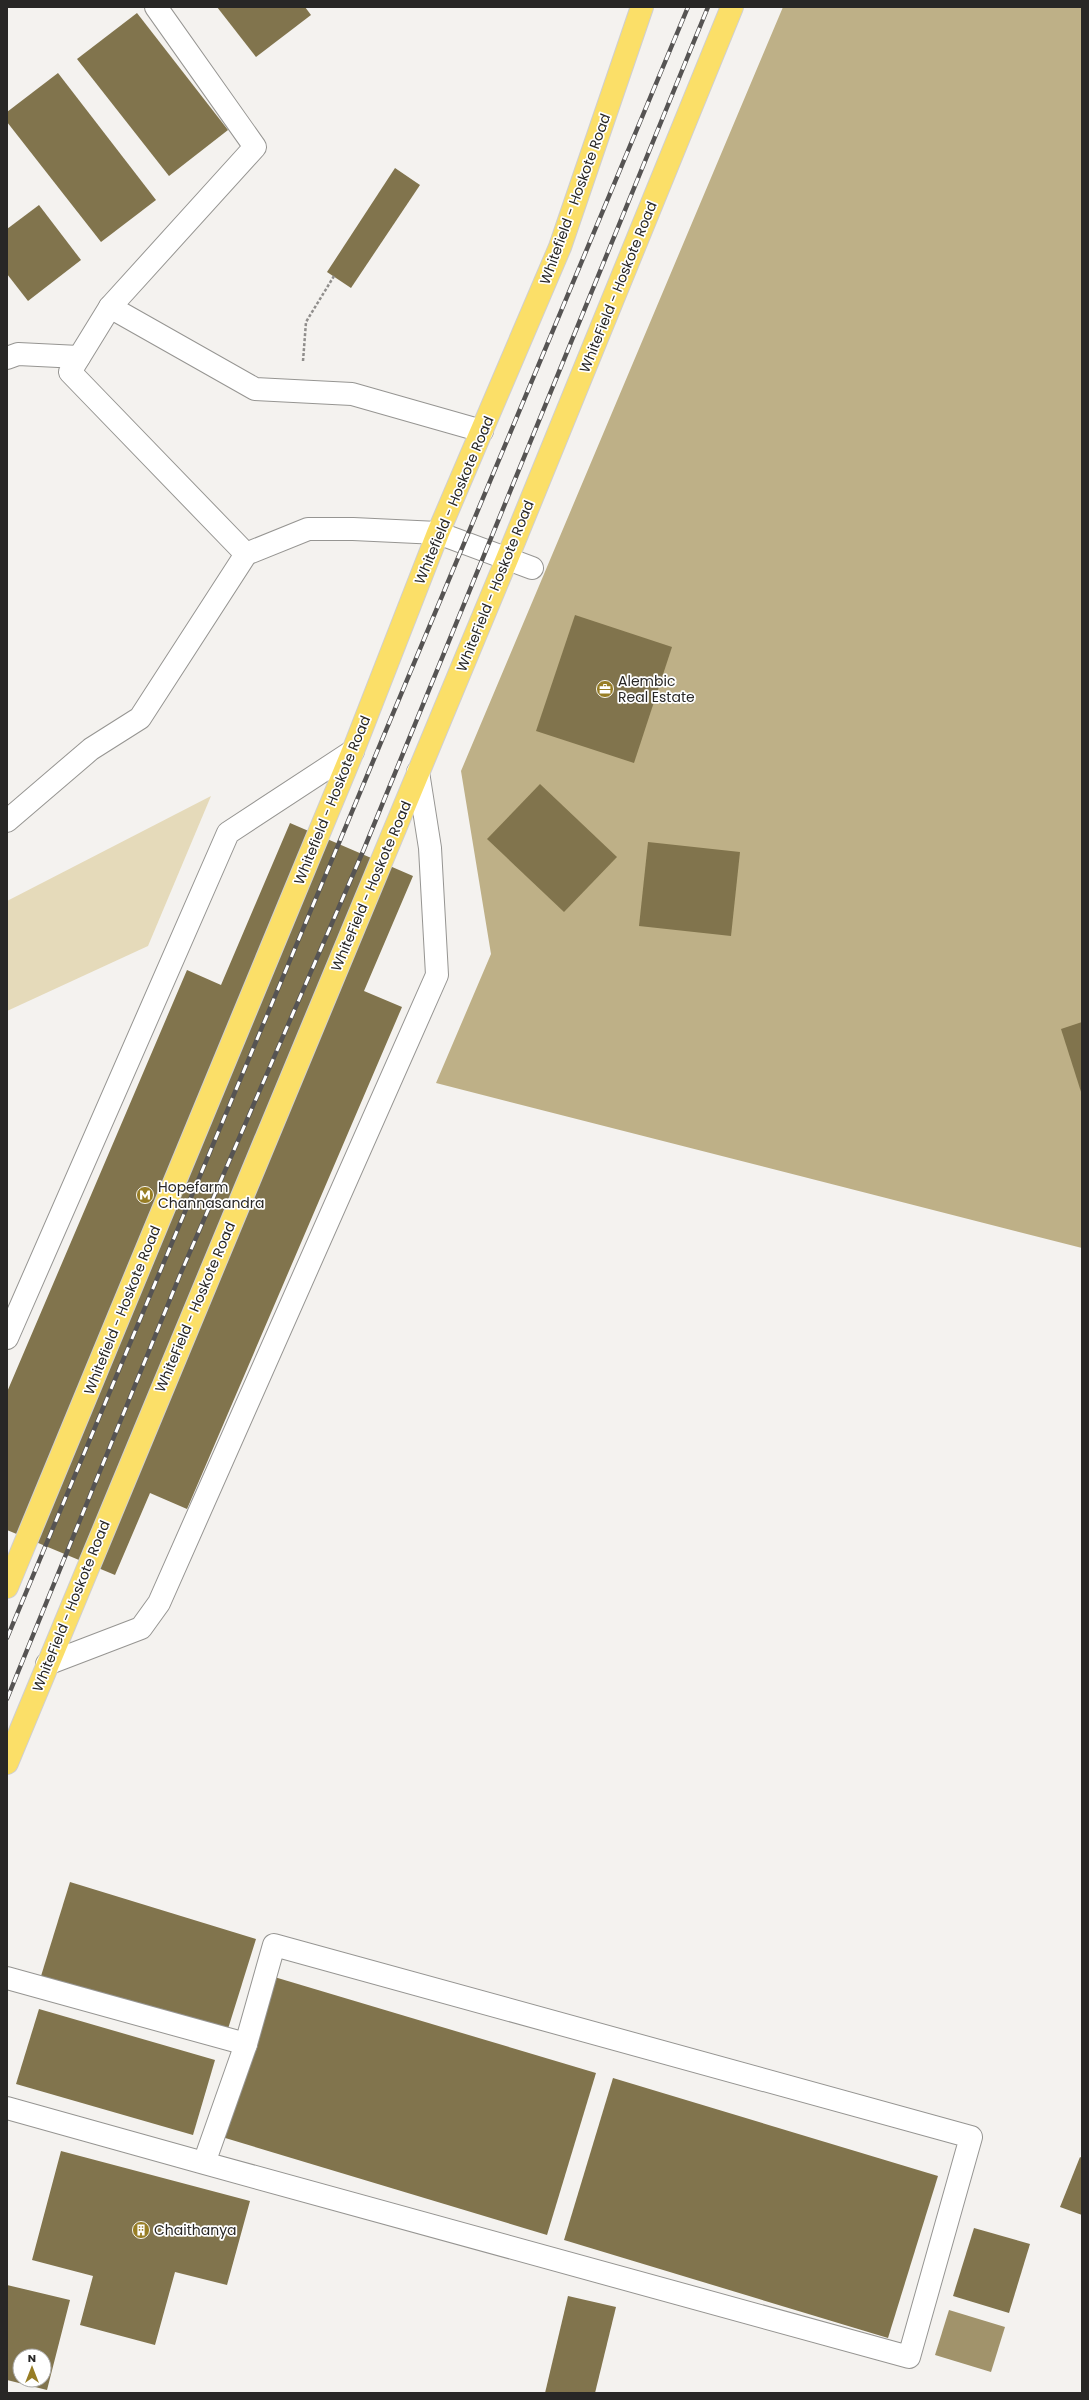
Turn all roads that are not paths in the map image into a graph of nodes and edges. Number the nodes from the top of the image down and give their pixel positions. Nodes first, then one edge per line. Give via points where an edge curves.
1 (156, 7) edge
2 (642, 7) edge
3 (732, 7) edge
4 (110, 307) junction
5 (11, 350) edge
6 (80, 357) junction
7 (482, 430) junction
8 (438, 533) junction
9 (246, 554) junction
10 (507, 559) junction
11 (532, 568) dead end
12 (353, 751) junction
13 (418, 772) junction
14 (7, 821) edge
15 (7, 1338) edge
16 (7, 1587) edge
17 (47, 1664) junction
18 (7, 1764) edge
19 (7, 1978) edge
20 (246, 2044) junction
21 (7, 2108) edge
22 (204, 2163) junction

1 - 4 street via 254,147
2 - 7 main road, Whitefield - Hoskote Road via 560,247
3 - 10 main road, WhiteField - Hoskote Road
4 - 6 street
4 - 7 street via 254,389 352,394
5 - 6 street
6 - 9 street via 70,372
7 - 8 main road, Whitefield - Hoskote Road
8 - 9 street via 308,529
8 - 10 street
8 - 12 main road, Whitefield - Hoskote Road
9 - 14 street via 140,718 91,749
10 - 11 street
10 - 13 main road, WhiteField - Hoskote Road
12 - 15 street via 228,833
12 - 16 main road, Whitefield - Hoskote Road
13 - 17 main road, WhiteField - Hoskote Road
13 - 17 street via 430,848 437,975 159,1603 141,1628
17 - 18 main road, WhiteField - Hoskote Road
19 - 20 street
20 - 22 street
20 - 22 street via 274,1945 971,2137 909,2357
21 - 22 street

